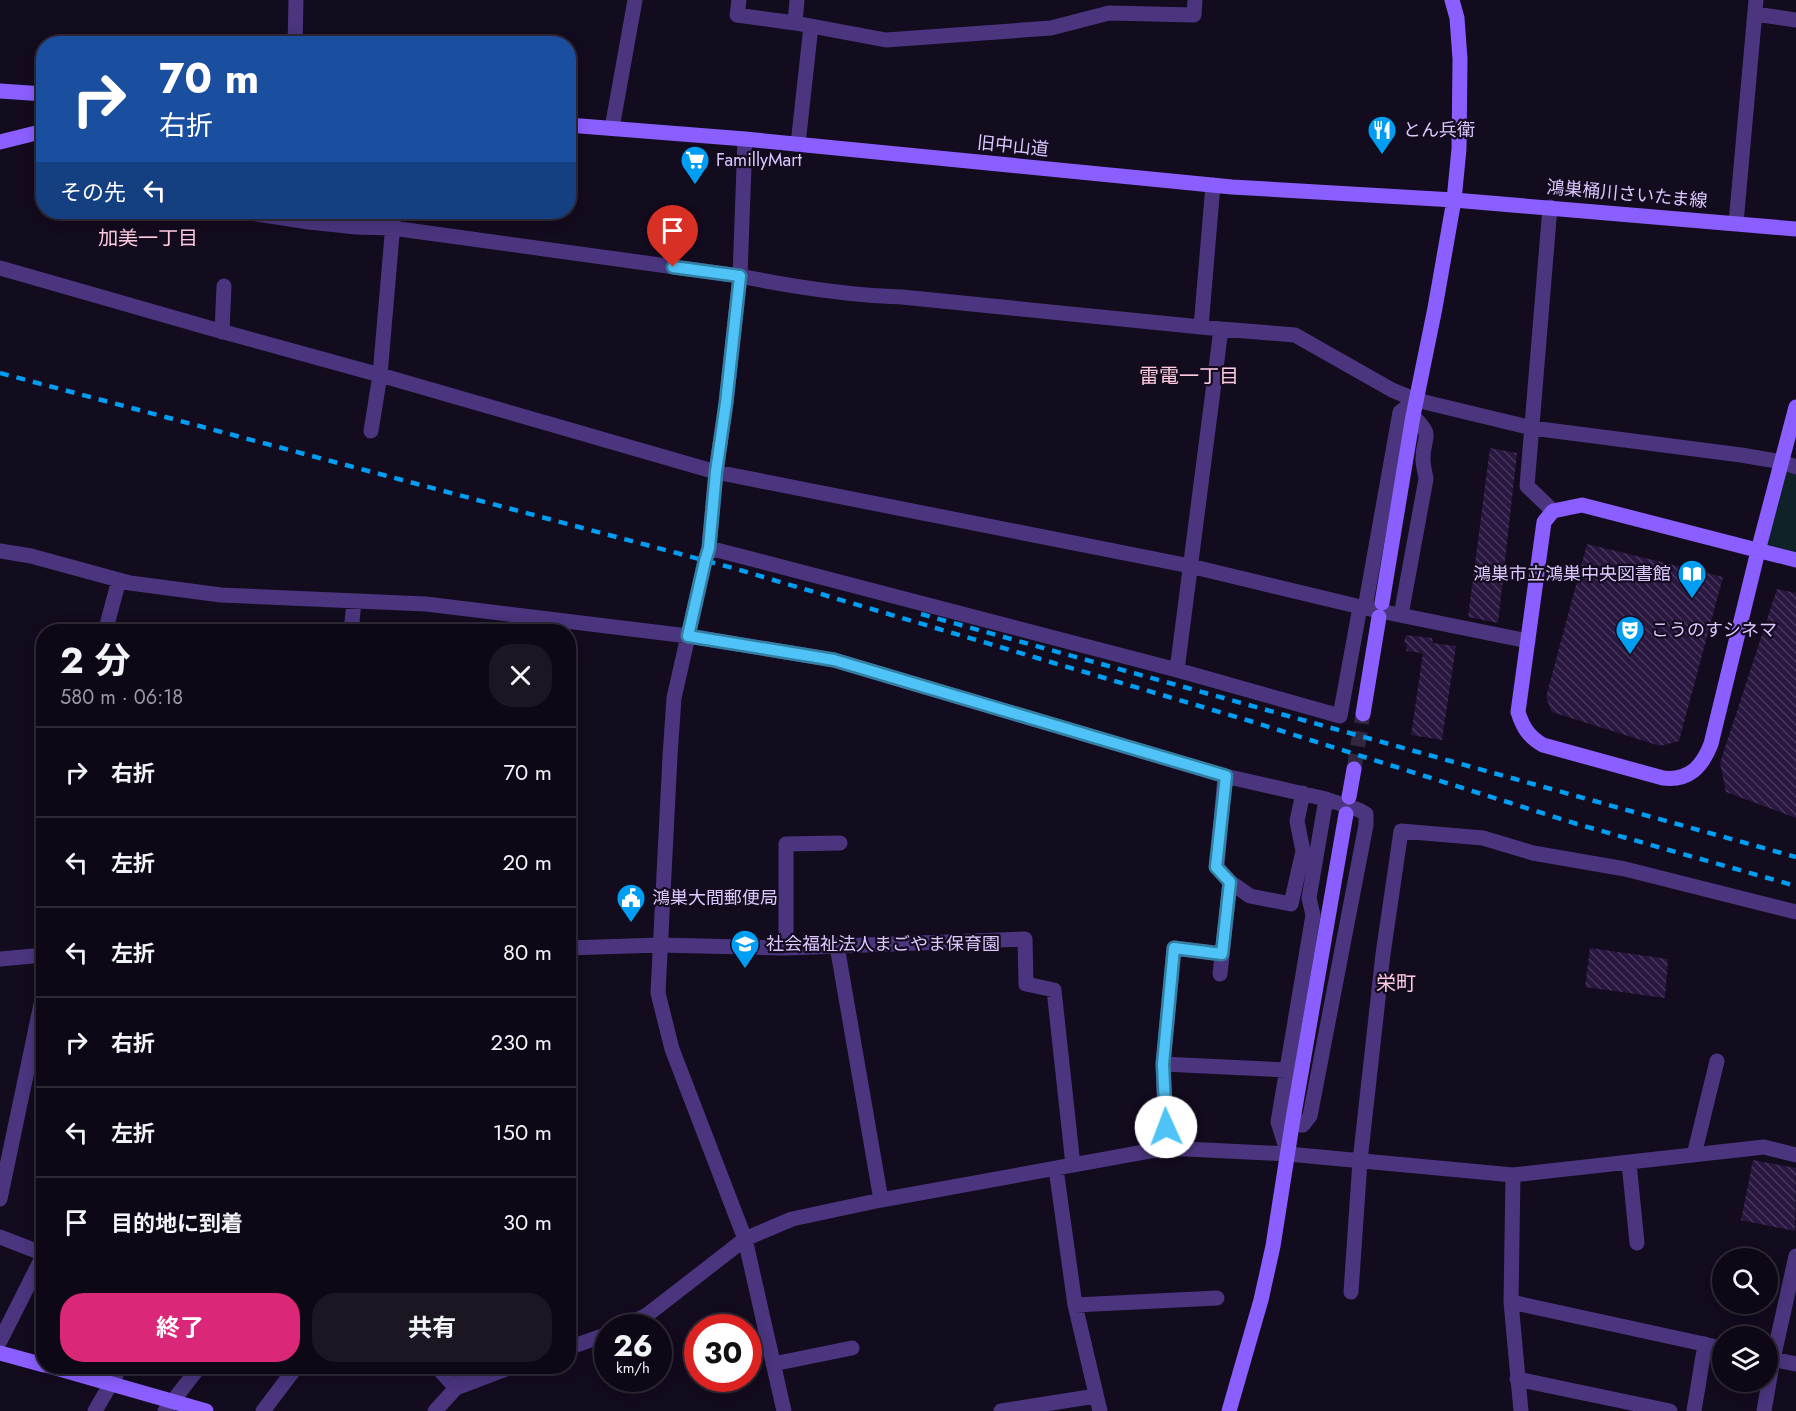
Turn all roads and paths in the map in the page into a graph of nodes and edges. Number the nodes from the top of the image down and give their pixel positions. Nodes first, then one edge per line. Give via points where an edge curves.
1 (296, 0) edge
2 (635, 0) edge
3 (739, 0) edge
4 (797, 0) edge
5 (1195, 0) edge
6 (1452, 0) edge
7 (1755, 7) edge
8 (1796, 20) edge
9 (795, 23) junction
10 (811, 26) junction
11 (295, 36) edge
12 (0, 92) edge
13 (36, 94) edge
14 (576, 126) edge
15 (612, 128) junction
16 (36, 133) edge
17 (745, 139) junction
18 (0, 142) edge
19 (798, 144) junction
20 (1213, 185) junction
21 (1454, 200) junction
22 (1550, 207) junction
23 (289, 219) edge
24 (393, 219) edge
25 (1736, 223) junction
26 (392, 228) junction
27 (1796, 229) edge
28 (3, 272) edge
29 (740, 276) junction
30 (224, 286) dead end
31 (1201, 327) junction
32 (1221, 329) junction
33 (222, 332) junction
34 (380, 375) junction
35 (1416, 400) junction
36 (1796, 407) edge
37 (1413, 416) junction
38 (1532, 428) junction
39 (371, 431) dead end
40 (1789, 465) edge
41 (716, 472) junction
42 (1552, 511) junction
43 (709, 548) junction
44 (0, 551) edge
45 (1758, 551) junction
46 (1796, 560) edge
47 (1190, 567) junction
48 (119, 580) junction
49 (354, 602) junction
50 (1363, 608) junction
51 (1401, 615) junction
52 (107, 624) edge
53 (352, 624) edge
54 (688, 636) junction
55 (1528, 641) junction
56 (1177, 670) junction
57 (1363, 714) tunnel mouth
58 (1354, 769) tunnel mouth
59 (1226, 776) junction
60 (1302, 793) junction
61 (1349, 797) dead end
62 (1326, 799) junction
63 (1346, 814) dead end
64 (840, 843) dead end
65 (1230, 882) junction
66 (1796, 912) edge
67 (660, 945) junction
68 (837, 946) junction
69 (576, 948) edge
70 (786, 948) junction
71 (1222, 954) junction
72 (36, 956) edge
73 (0, 959) edge
74 (1220, 974) dead end
75 (36, 1028) edge
76 (1717, 1060) dead end
77 (1163, 1064) junction
78 (1286, 1070) junction
79 (1292, 1125) junction
80 (1166, 1148) junction
81 (1288, 1154) junction
82 (1694, 1155) junction
83 (1796, 1155) edge
84 (1360, 1161) junction
85 (1629, 1163) junction
86 (1073, 1166) junction
87 (1056, 1169) junction
88 (1513, 1175) junction
89 (0, 1199) edge
90 (881, 1200) junction
91 (0, 1237) edge
92 (745, 1239) junction
93 (1637, 1243) dead end
94 (36, 1251) edge
95 (1796, 1256) edge
96 (36, 1270) edge
97 (1351, 1292) dead end
98 (1217, 1299) dead end
99 (1511, 1302) junction
100 (1075, 1305) junction
101 (648, 1314) edge
102 (1778, 1327) edge
103 (594, 1339) edge
104 (0, 1341) edge
105 (1705, 1344) junction
106 (576, 1345) edge
107 (1712, 1346) edge
108 (852, 1348) dead end
109 (0, 1353) edge
110 (1778, 1360) edge
111 (36, 1363) edge
112 (773, 1364) junction
113 (1796, 1364) edge
114 (77, 1374) edge
115 (117, 1374) edge
116 (192, 1374) edge
117 (291, 1374) edge
118 (445, 1374) edge
119 (461, 1374) edge
120 (492, 1374) edge
121 (1517, 1379) junction
122 (111, 1384) junction
123 (460, 1386) junction
124 (1766, 1392) edge
125 (1098, 1404) edge
126 (169, 1406) edge
127 (95, 1411) edge
128 (206, 1411) edge
129 (263, 1411) edge
130 (435, 1411) edge
131 (784, 1411) edge
132 (1001, 1411) edge
133 (1229, 1411) edge
134 (1521, 1411) edge
135 (1670, 1411) edge
136 (1694, 1411) edge
137 (1764, 1411) edge

1 - 11 street
2 - 15 street
3 - 9 street via 737,15
4 - 9 street
5 - 10 street via 1194,15 1109,13 1051,28 886,40
6 - 21 street via 1460,59
7 - 8 street
7 - 25 street
9 - 10 street
10 - 19 street
12 - 13 street
14 - 15 street, 旧中山道
15 - 17 street, 旧中山道
16 - 18 street
17 - 19 street, 旧中山道
17 - 29 street
19 - 20 street, 旧中山道
20 - 21 street, 旧中山道
20 - 31 street
21 - 22 street, 鴻巣桶川さいたま線
21 - 35 street
22 - 25 street, 鴻巣桶川さいたま線
22 - 38 street
23 - 26 street
24 - 26 street
25 - 27 street, 鴻巣桶川さいたま線
26 - 29 street
26 - 34 street
28 - 33 street
29 - 31 street via 864,296
29 - 41 street
30 - 33 street
31 - 32 street
32 - 35 street via 1295,335
32 - 47 street
33 - 34 street
34 - 39 street
34 - 41 street
35 - 37 street
35 - 38 street
35 - 50 street via 1400,412
36 - 40 street
37 - 51 street via 1428,436 1423,458 1426,479
37 - 57 street
38 - 40 street
38 - 42 street via 1527,486
40 - 45 street
41 - 43 street
41 - 47 street
42 - 45 street via 1582,505
42 - 55 street via 1544,522
43 - 54 street
43 - 56 street
44 - 48 street
45 - 46 street
45 - 55 street via 1711,744 1698,768 1683,777 1663,778 1534,740 1525,731 1518,712
47 - 50 street
47 - 56 street
48 - 49 street via 221,595
48 - 52 street
49 - 53 street
49 - 54 street via 426,604
50 - 51 street
50 - 56 street via 1340,716
51 - 55 street
54 - 59 street via 834,660
54 - 67 street via 674,698
58 - 61 street
59 - 60 street
59 - 65 street via 1216,867
60 - 62 street
60 - 65 street via 1297,821 1303,851 1291,904 1250,896
62 - 78 street via 1309,898 1313,915
62 - 79 street via 1366,814 1366,825 1310,1116 1303,1125
63 - 79 street
64 - 70 street via 786,844
65 - 71 street
66 - 84 street via 1482,838 1401,831
67 - 69 street
67 - 70 street
67 - 92 street via 658,993 672,1049
68 - 70 street
68 - 86 street via 1025,939 1026,984 1054,990
68 - 90 street
71 - 74 street
71 - 77 street via 1174,948
72 - 73 street
75 - 89 street
76 - 82 street
77 - 78 street
77 - 80 street
78 - 81 street via 1278,1122
79 - 81 street
80 - 81 street
80 - 86 street
81 - 84 street
81 - 133 street via 1261,1300
82 - 83 street via 1764,1147
82 - 85 street
84 - 88 street
84 - 97 street
85 - 88 street
85 - 93 street
86 - 87 street
87 - 90 street
87 - 100 street
88 - 99 street
90 - 92 street via 792,1219
91 - 94 street
92 - 101 street
92 - 112 street
95 - 102 street
96 - 104 street
98 - 100 street
99 - 105 street
99 - 121 street
100 - 125 street
103 - 106 street
105 - 107 street
105 - 136 street
108 - 112 street
109 - 111 street
110 - 113 street
112 - 131 street
114 - 122 street
115 - 122 street
116 - 126 street
117 - 129 street
118 - 123 street
119 - 123 street
120 - 123 street
121 - 134 street
121 - 135 street
122 - 126 street
122 - 127 street
123 - 130 street
124 - 137 street
125 - 132 street
126 - 128 street

